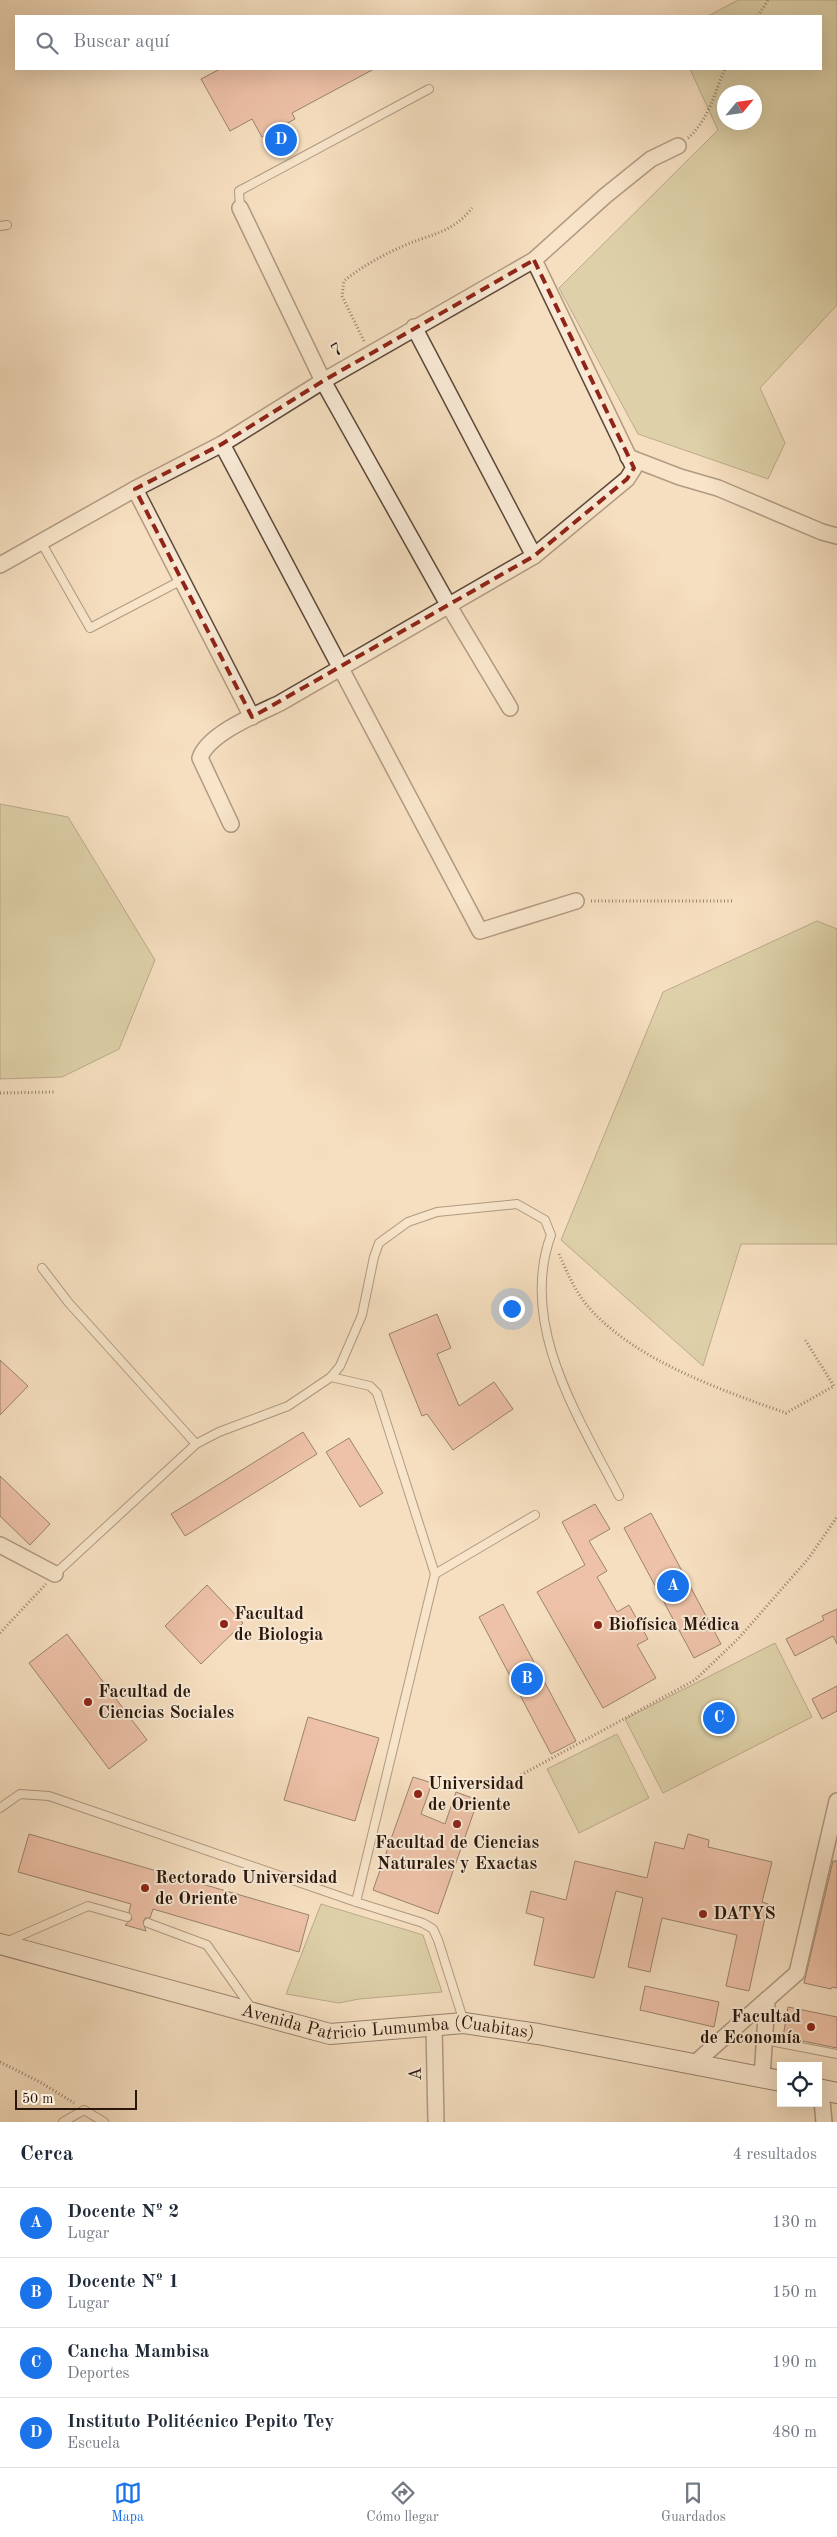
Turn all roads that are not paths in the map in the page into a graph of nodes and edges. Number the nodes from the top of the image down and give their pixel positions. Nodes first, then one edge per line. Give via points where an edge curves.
1 (429, 89) dead end
2 (678, 146) road end
3 (240, 208) joint
4 (534, 260) junction
5 (414, 327) junction
6 (322, 381) junction
7 (222, 444) junction
8 (628, 456) junction
9 (135, 488) junction
10 (837, 536) edge
11 (41, 542) junction
12 (534, 556) junction
13 (0, 565) edge
14 (182, 580) junction
15 (449, 606) junction
16 (340, 667) junction
17 (510, 708) dead end
18 (252, 717) junction
19 (231, 824) dead end
20 (576, 901) road end
21 (42, 1268) dead end
22 (331, 1377) junction
23 (196, 1444) junction
24 (619, 1496) dead end
25 (535, 1515) dead end
26 (0, 1545) edge
27 (56, 1574) joint
28 (435, 1574) junction
29 (837, 1801) edge
30 (0, 1808) edge
31 (356, 1902) junction
32 (128, 1916) dead end
33 (148, 1923) dead end
34 (1, 1944) edge
35 (767, 2001) junction
36 (256, 2015) junction
37 (464, 2023) junction
38 (434, 2026) junction
39 (764, 2040) junction
40 (837, 2054) edge
41 (694, 2064) junction
42 (772, 2079) edge
43 (826, 2091) edge
44 (63, 2122) edge
45 (104, 2122) edge
46 (436, 2122) edge
47 (824, 2122) edge

1 - 3 lane via 239,191
2 - 4 street, 7 via 651,159
3 - 6 street
4 - 5 street, 7
4 - 8 street
5 - 6 street, 7
5 - 12 street
6 - 7 street, 7
6 - 15 street
7 - 9 street, 7
7 - 16 street
8 - 10 street
8 - 12 street via 634,468 627,479
9 - 11 street, 7
9 - 14 street
11 - 13 street, 7
11 - 14 lane via 90,628
12 - 15 street
14 - 18 street
15 - 16 street
15 - 17 street
16 - 18 street
16 - 20 street via 480,932
18 - 19 street via 203,748 200,758
21 - 23 lane via 68,1302
22 - 23 lane via 288,1406
22 - 24 lane via 340,1366 362,1315 379,1244 408,1222 437,1212 517,1204 545,1220 552,1235 544,1255 542,1298 547,1340 571,1401
22 - 28 lane via 370,1386 377,1393
23 - 27 lane
25 - 28 lane
26 - 27 street
28 - 31 lane
29 - 35 street via 797,1973
30 - 31 lane via 20,1794 50,1796
31 - 37 lane via 423,1922 433,1929
32 - 34 lane via 88,1906
33 - 36 lane via 207,1945
34 - 36 main road, Avenida Patricio Lumumba (Cuabitas)
35 - 39 street
35 - 41 street
36 - 38 main road, Avenida Patricio Lumumba (Cuabitas) via 330,2034
37 - 38 main road, Avenida Patricio Lumumba (Cuabitas)
37 - 41 main road, Avenida Patricio Lumumba (Cuabitas)
38 - 46 street, A
39 - 40 lane
39 - 42 street
41 - 42 main road, Avenida Patricio Lumumba (Cuabitas)
43 - 47 street
44 - 45 lane via 84,2110

